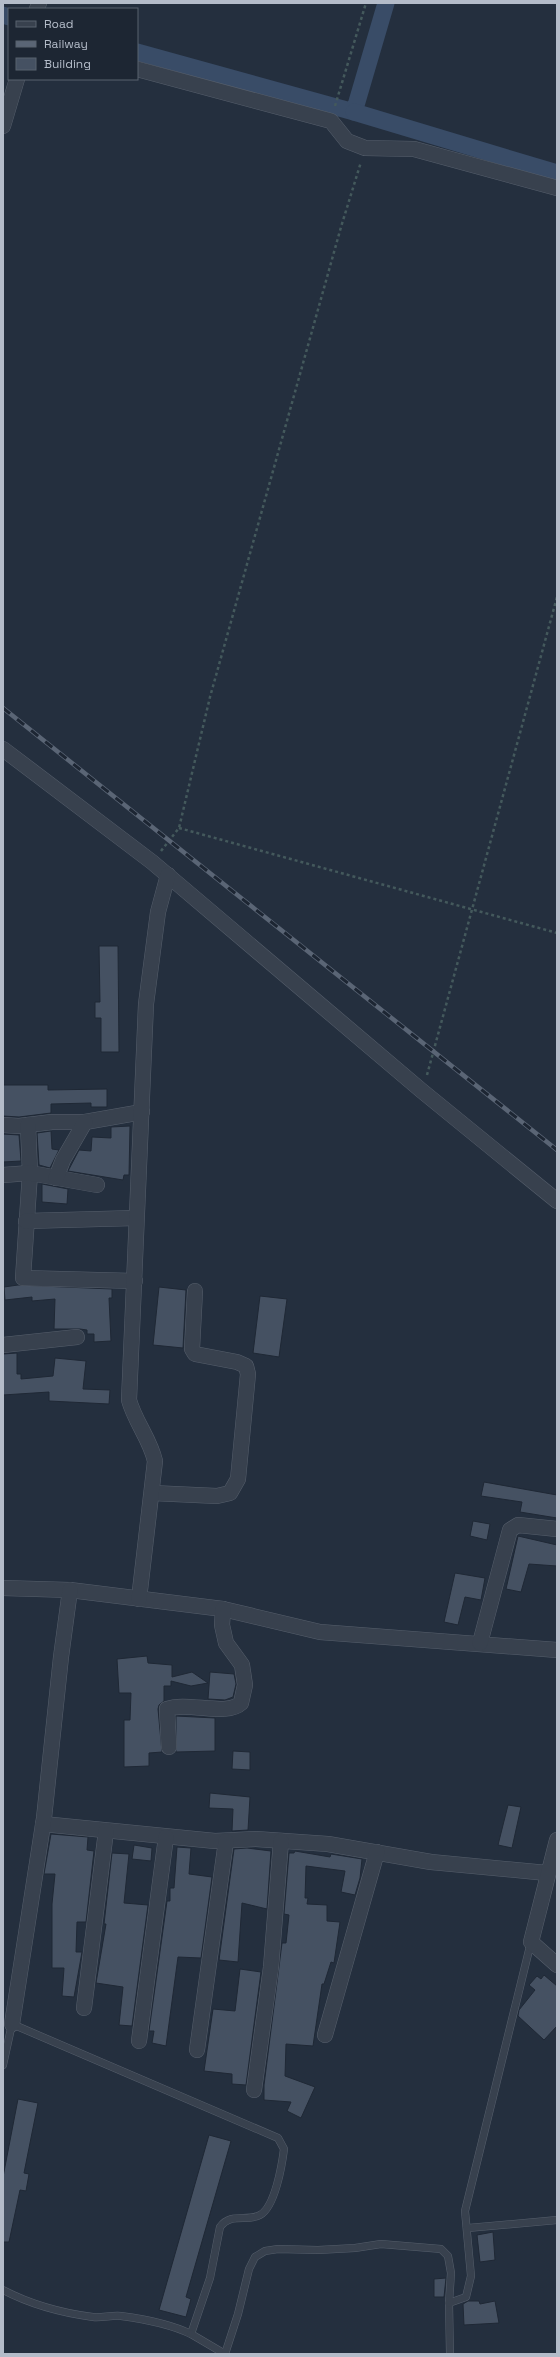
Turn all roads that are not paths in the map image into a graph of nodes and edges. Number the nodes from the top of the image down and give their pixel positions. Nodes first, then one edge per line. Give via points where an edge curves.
1 (138, 69) edge
2 (17, 80) edge
3 (3, 126) edge
4 (557, 188) edge
5 (3, 749) edge
6 (168, 875) junction
7 (142, 1112) junction
8 (84, 1122) junction
9 (3, 1125) edge
10 (28, 1125) junction
11 (30, 1173) junction
12 (3, 1175) edge
13 (56, 1178) junction
14 (97, 1185) dead end
15 (557, 1202) edge
16 (136, 1218) junction
17 (26, 1221) junction
18 (135, 1281) junction
19 (195, 1291) dead end
20 (77, 1337) dead end
21 (3, 1345) edge
22 (152, 1493) junction
23 (557, 1529) edge
24 (3, 1588) edge
25 (70, 1590) junction
26 (139, 1599) junction
27 (223, 1609) junction
28 (480, 1643) junction
29 (557, 1650) edge
30 (169, 1747) dead end
31 (43, 1824) junction
32 (106, 1831) junction
33 (166, 1837) junction
34 (557, 1840) edge
35 (226, 1841) junction
36 (281, 1841) junction
37 (377, 1852) junction
38 (552, 1867) edge
39 (531, 1942) junction
40 (557, 1965) edge
41 (84, 2008) dead end
42 (12, 2024) junction
43 (325, 2034) dead end
44 (139, 2041) dead end
45 (197, 2050) dead end
46 (3, 2065) edge
47 (254, 2090) dead end
48 (557, 2220) edge
49 (468, 2228) junction
50 (3, 2290) edge
51 (449, 2303) junction
52 (191, 2334) junction
53 (225, 2354) edge
54 (450, 2354) edge

1 - 4 street via 331,121 347,141 365,148 414,149
2 - 3 street
5 - 6 street
6 - 7 street via 158,912 146,1004
6 - 15 street
7 - 8 street
7 - 16 street
8 - 10 street
8 - 13 street
9 - 10 street
10 - 11 street
11 - 12 street
11 - 13 street
11 - 17 street
13 - 14 street
16 - 17 street
16 - 18 street
17 - 18 street via 23,1278
18 - 22 street via 129,1400 132,1412 151,1445 155,1461
19 - 22 street via 192,1350 195,1354 237,1362 246,1366 248,1374 238,1479 230,1493 217,1496
20 - 21 street
22 - 26 street
23 - 28 street via 518,1525 510,1530
24 - 25 street
25 - 26 street
25 - 31 street
26 - 27 street
27 - 28 street via 320,1632
27 - 30 street via 222,1625 226,1643 242,1665 245,1685 241,1703 232,1708 167,1709
28 - 29 street
31 - 32 street
31 - 42 street
32 - 33 street
32 - 41 street
33 - 35 street
33 - 44 street
34 - 38 street
35 - 36 street
35 - 45 street
36 - 37 street via 328,1844
36 - 47 street via 271,1959
37 - 38 street via 431,1862
37 - 43 street
38 - 39 street
39 - 40 street
39 - 49 lane via 465,2211
42 - 46 lane
42 - 52 lane via 278,2138 282,2144 283,2160 271,2202 266,2210 259,2216 234,2217 220,2227 210,2278
48 - 49 lane
49 - 51 lane via 471,2276 468,2290 466,2297
50 - 52 lane via 18,2298 54,2309 94,2317 119,2316 177,2328
51 - 53 lane via 451,2273 448,2256 441,2249 381,2244 355,2248 265,2251 255,2257 249,2268
51 - 54 lane
52 - 53 lane

